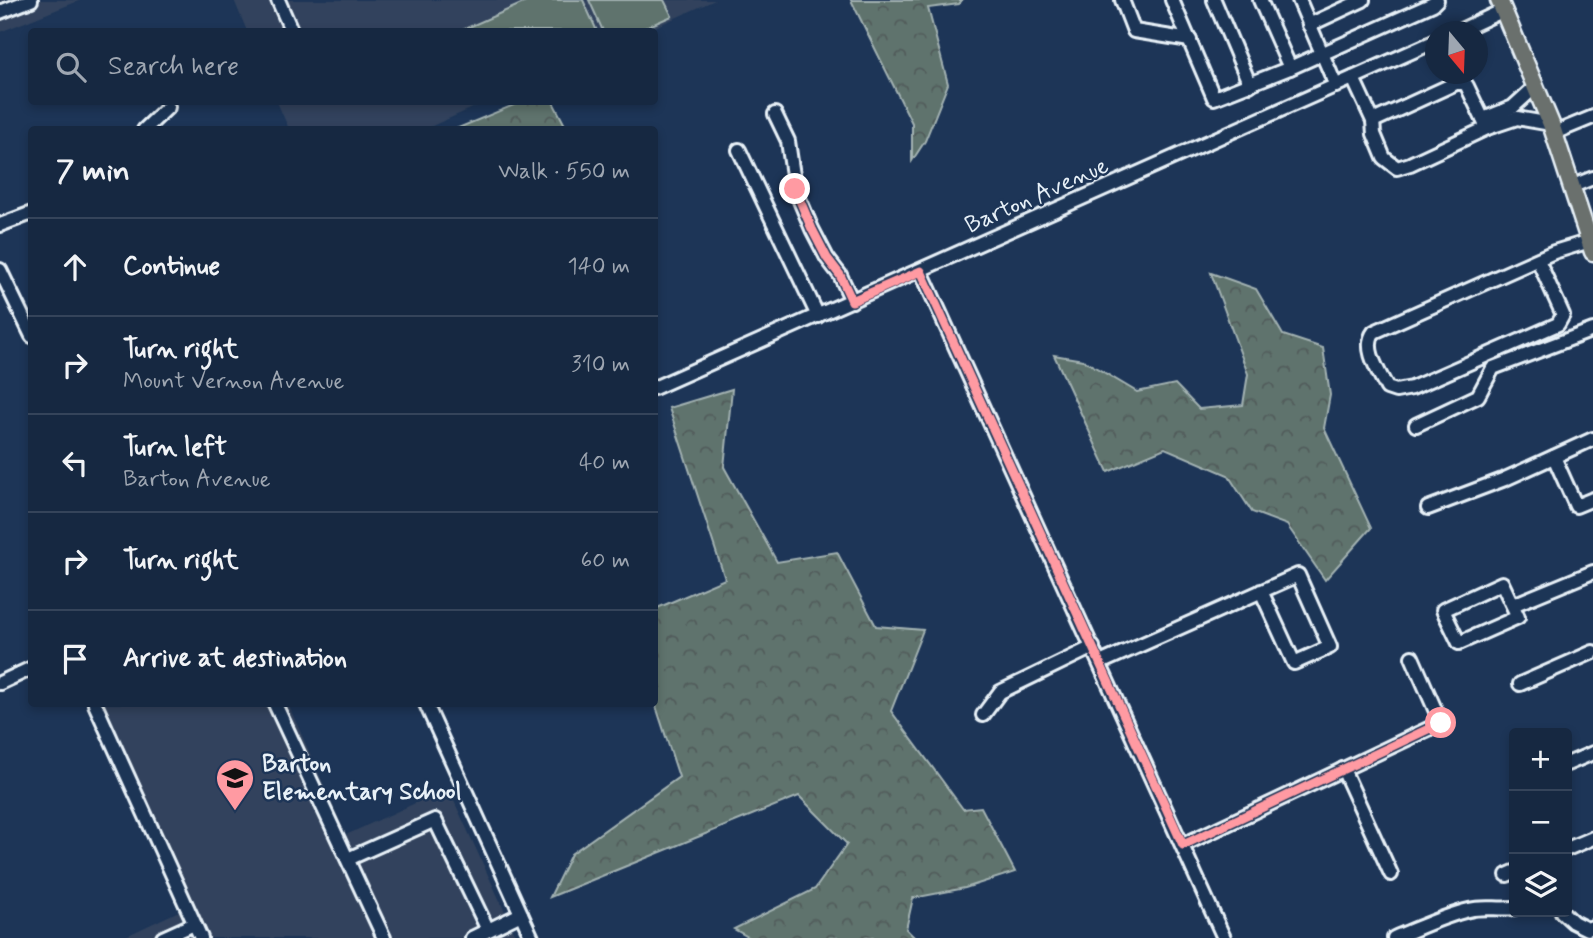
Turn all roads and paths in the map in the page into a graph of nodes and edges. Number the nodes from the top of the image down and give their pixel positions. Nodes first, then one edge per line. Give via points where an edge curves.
1 (31, 0) edge
2 (278, 0) edge
3 (1122, 0) edge
4 (1172, 0) edge
5 (1214, 0) edge
6 (1260, 0) edge
7 (1299, 0) edge
8 (1363, 0) edge
9 (1437, 0) edge
10 (1501, 5) edge
11 (0, 12) edge
12 (1475, 21) edge
13 (1309, 25) junction
14 (290, 28) edge
15 (1190, 40) junction
16 (1425, 46) edge
17 (1321, 54) junction
18 (1290, 68) junction
19 (1353, 78) junction
20 (1250, 85) junction
21 (1335, 86) junction
22 (1536, 86) junction
23 (168, 107) dead end
24 (775, 114) dead end
25 (1593, 117) edge
26 (1373, 121) junction
27 (1485, 124) junction
28 (148, 126) edge
29 (1552, 129) junction
30 (739, 150) dead end
31 (1593, 178) edge
32 (1573, 186) junction
33 (28, 214) edge
34 (1589, 223) edge
35 (0, 225) edge
36 (1592, 246) edge
37 (1538, 260) junction
38 (0, 270) edge
39 (921, 271) junction
40 (852, 301) junction
41 (818, 316) junction
42 (28, 328) edge
43 (1593, 330) edge
44 (658, 386) edge
45 (1416, 425) dead end
46 (1593, 439) edge
47 (1554, 457) junction
48 (1593, 499) edge
49 (1428, 508) dead end
50 (1593, 572) edge
51 (1261, 591) junction
52 (1513, 606) junction
53 (1093, 647) junction
54 (1593, 652) edge
55 (1412, 657) dead end
56 (1100, 663) junction
57 (28, 670) edge
58 (0, 683) edge
59 (1520, 684) dead end
60 (96, 707) edge
61 (276, 707) edge
62 (427, 707) edge
63 (982, 715) dead end
64 (1593, 753) edge
65 (1572, 762) edge
66 (1343, 769) junction
67 (1593, 838) edge
68 (1183, 845) junction
69 (1572, 847) edge
70 (348, 859) junction
71 (1391, 874) dead end
72 (1509, 909) edge
73 (521, 914) junction
74 (1568, 917) edge
75 (194, 924) junction
76 (1593, 927) edge
77 (488, 930) junction
78 (163, 938) edge
79 (201, 938) edge
80 (384, 938) edge
81 (472, 938) edge
82 (532, 938) edge
83 (1224, 938) edge
84 (1394, 938) edge

1 - 11 street
2 - 14 street
3 - 15 street via 1133,31
4 - 15 street
5 - 20 street
6 - 18 street
7 - 13 street
8 - 13 street
9 - 17 street
10 - 12 street
10 - 22 main road
13 - 17 street
15 - 20 street via 1214,98
16 - 19 street, Barton Avenue
17 - 18 street
17 - 21 street
18 - 20 street
19 - 21 street, Barton Avenue
19 - 26 street
21 - 39 street, Barton Avenue
22 - 27 street
22 - 29 main road
23 - 28 street
24 - 40 street via 788,141 795,189
25 - 29 street
26 - 27 street via 1459,83 1467,86
26 - 27 street via 1384,158 1397,168
27 - 29 street via 1517,118
29 - 32 main road
30 - 41 street
31 - 32 street
32 - 34 main road
33 - 35 street
34 - 36 main road
36 - 37 street
37 - 37 street via 1374,332 1369,347 1387,388 1412,388 1558,324 1563,315
38 - 42 street
39 - 40 street, Barton Avenue
39 - 53 street
40 - 41 street, Barton Avenue
41 - 44 street, Barton Avenue
43 - 45 street via 1493,368 1478,396
46 - 47 street
47 - 48 street via 1576,506
47 - 49 street
50 - 52 street
51 - 51 street via 1298,575 1331,647 1294,663
51 - 56 street
52 - 52 street via 1518,617 1459,643 1443,610 1502,583
53 - 56 street
53 - 63 street via 1000,692
54 - 59 street
55 - 66 street via 1441,723
56 - 68 street
57 - 58 street
60 - 75 street
61 - 70 street
62 - 73 street
64 - 65 street
66 - 68 street
66 - 71 street
67 - 69 street
68 - 83 street
70 - 77 street via 435,820
70 - 80 street
72 - 84 street via 1472,909
73 - 77 street
73 - 82 street
74 - 76 street via 1587,929
75 - 78 street
75 - 79 street
77 - 81 street

